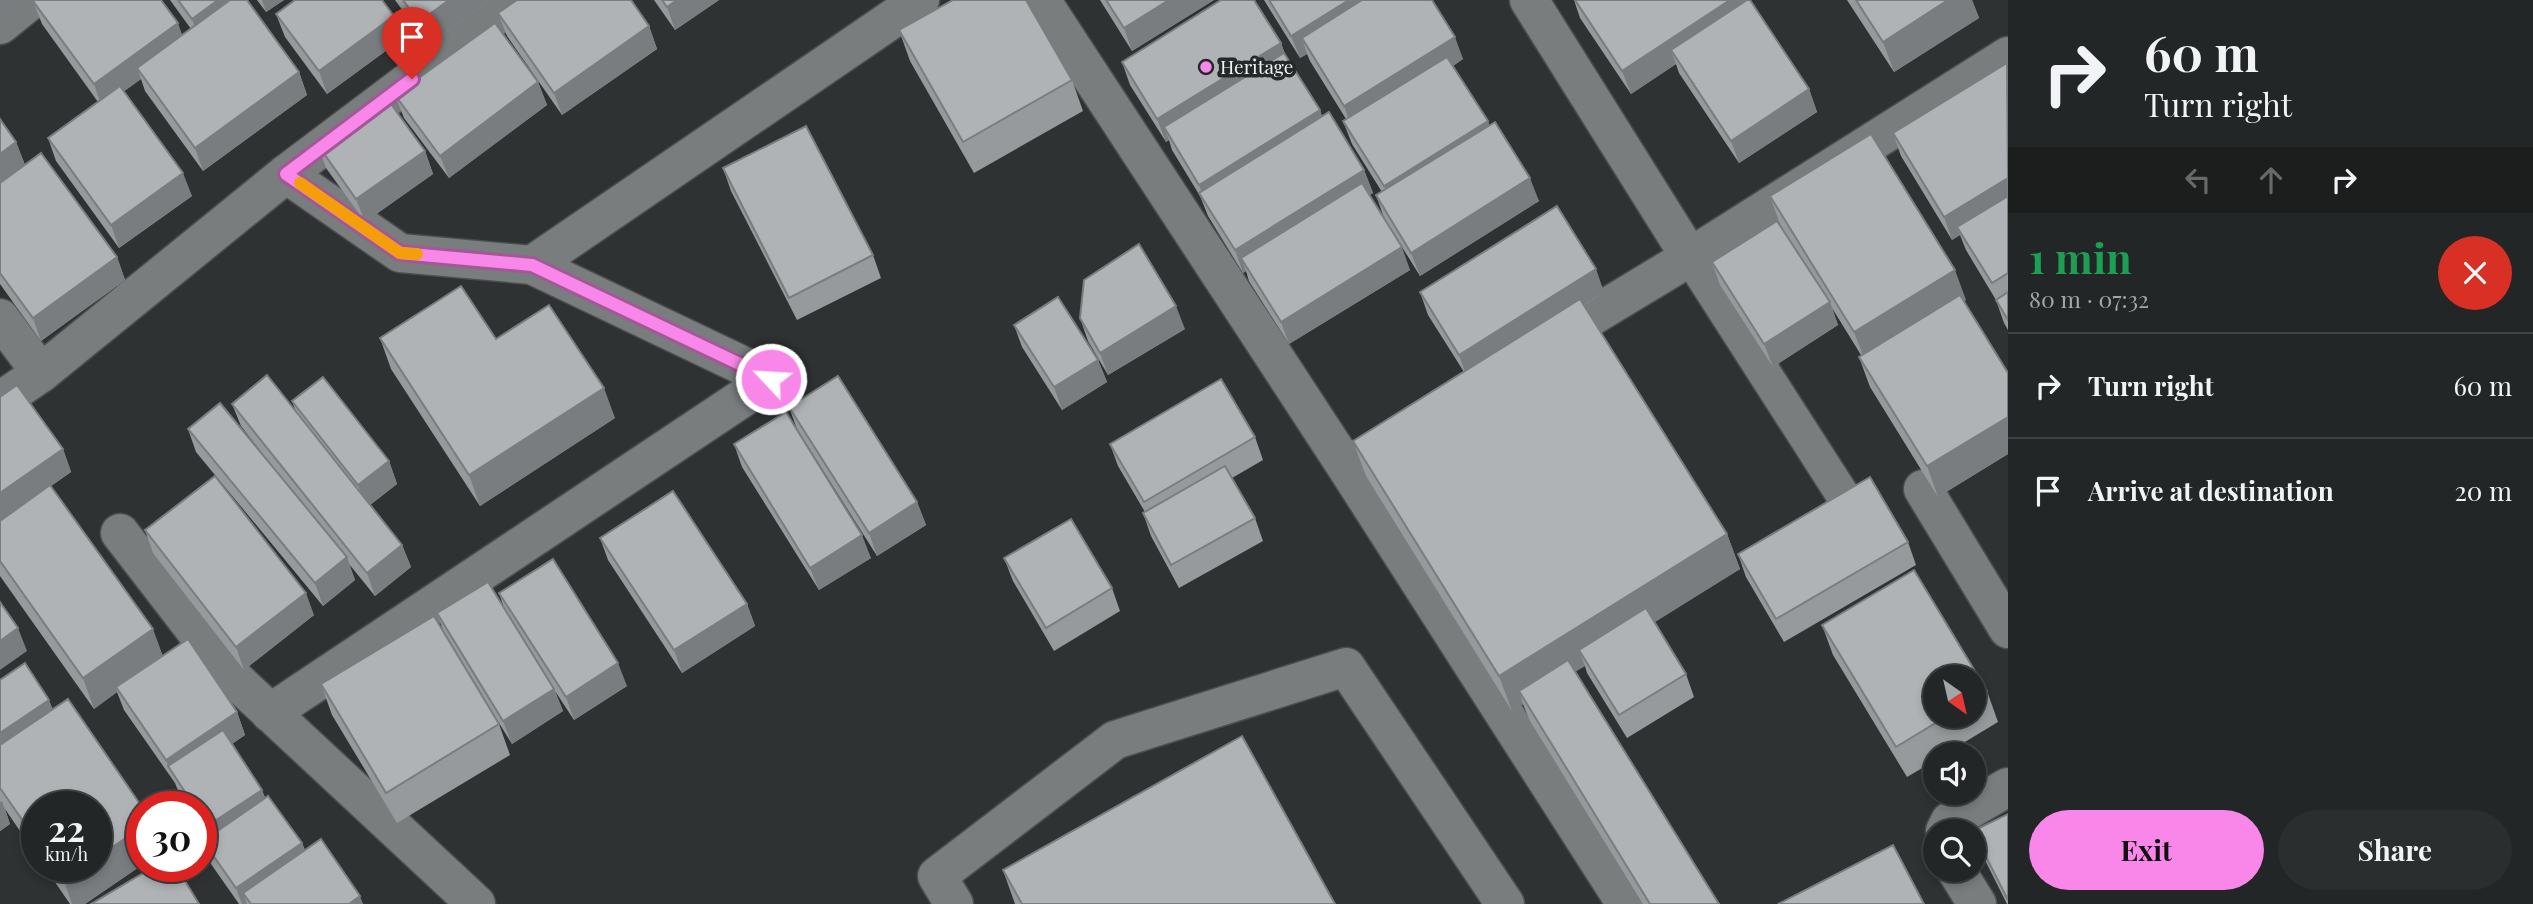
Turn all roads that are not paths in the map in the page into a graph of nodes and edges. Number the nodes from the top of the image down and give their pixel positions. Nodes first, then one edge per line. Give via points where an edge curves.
1 (31, 0) edge
2 (517, 0) edge
3 (920, 0) edge
4 (1041, 0) edge
5 (1529, 0) edge
6 (0, 25) edge
7 (2008, 56) edge
8 (286, 174) junction
9 (1690, 257) junction
10 (532, 265) junction
11 (0, 318) edge
12 (1511, 365) edge
13 (41, 373) junction
14 (0, 401) edge
15 (1923, 489) edge
16 (1842, 494) edge
17 (120, 533) dead end
18 (2008, 629) edge
19 (270, 713) junction
20 (2008, 787) edge
21 (1954, 819) edge
22 (1963, 882) edge
23 (476, 904) edge
24 (954, 904) edge
25 (1505, 904) edge
26 (1626, 904) edge
27 (1977, 904) edge

1 - 6 street
2 - 8 street
3 - 10 street
4 - 26 street via 1357,458
5 - 9 street
7 - 9 street
8 - 10 street via 400,253
8 - 13 street
9 - 12 street
9 - 16 lane
10 - 19 street via 771,379
11 - 13 street
13 - 14 street
15 - 18 street
17 - 19 street via 228,673
19 - 23 street
20 - 21 street
22 - 27 street
24 - 25 street via 937,876 1115,740 1346,667

